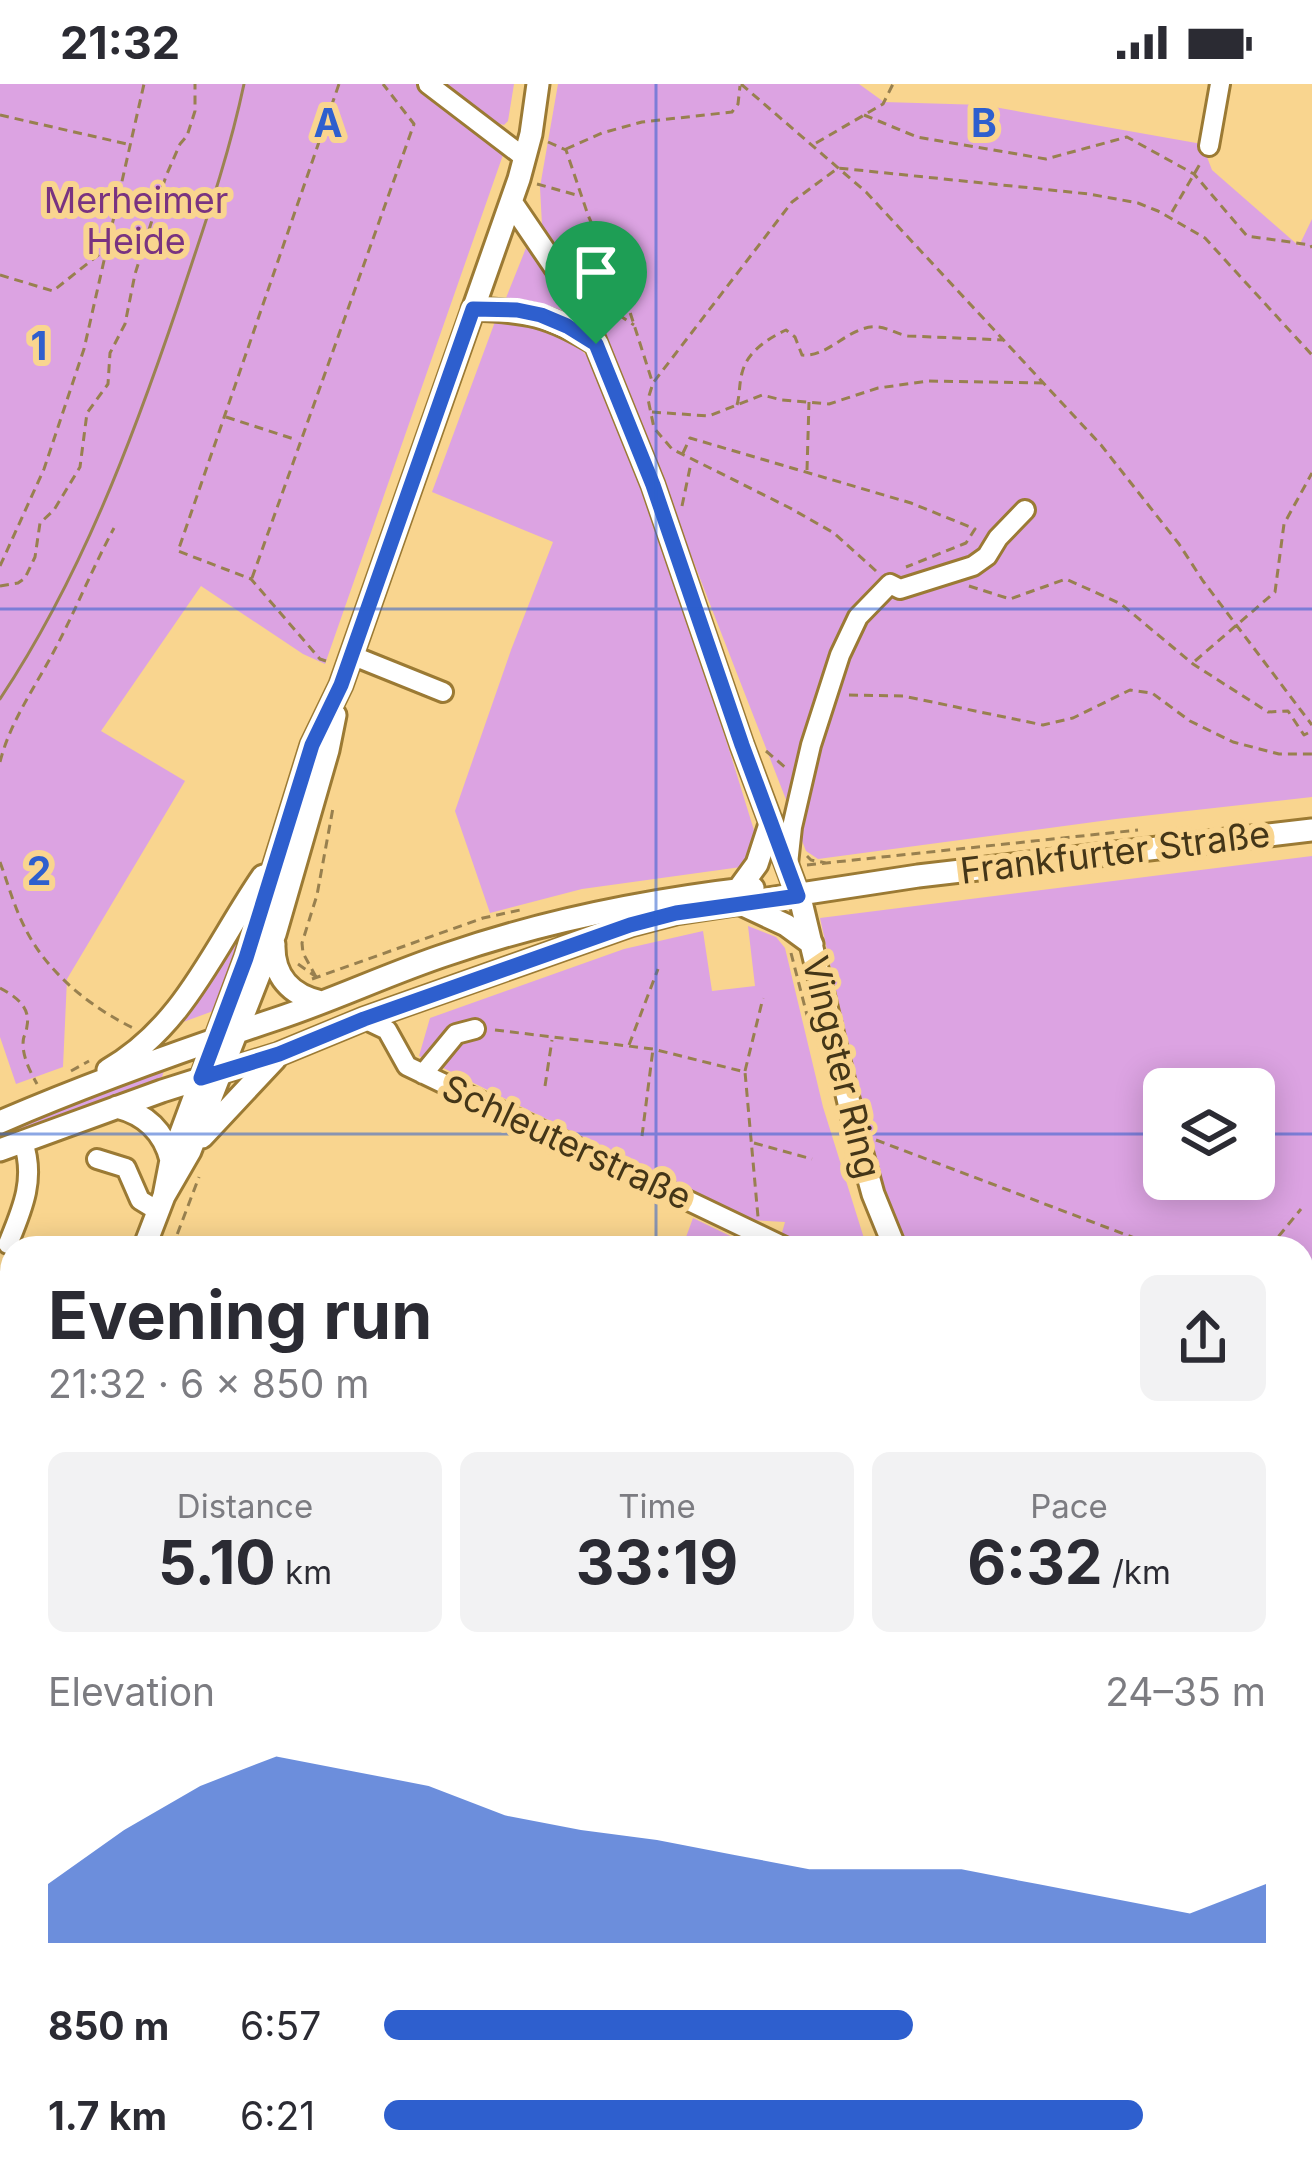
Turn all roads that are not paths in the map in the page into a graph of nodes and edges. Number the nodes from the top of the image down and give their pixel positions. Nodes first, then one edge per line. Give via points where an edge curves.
1 (428, 84) edge
2 (538, 84) edge
3 (1220, 84) edge
4 (1210, 146) road end
5 (526, 158) junction
6 (511, 202) junction
7 (473, 309) junction
8 (596, 344) junction
9 (1025, 510) dead end
10 (351, 656) junction
11 (341, 685) junction
12 (442, 692) dead end
13 (771, 820) junction
14 (1312, 830) edge
15 (278, 854) junction
16 (793, 882) junction
17 (739, 897) junction
18 (275, 934) junction
19 (812, 944) junction
20 (321, 1002) junction
21 (364, 1019) junction
22 (476, 1029) road end
23 (239, 1030) junction
24 (216, 1039) junction
25 (279, 1054) junction
26 (423, 1073) junction
27 (212, 1075) junction
28 (47, 1093) junction
29 (116, 1107) junction
30 (0, 1122) edge
31 (23, 1142) junction
32 (0, 1150) edge
33 (189, 1157) junction
34 (97, 1159) dead end
35 (161, 1204) junction
36 (11, 1236) edge
37 (149, 1236) edge
38 (764, 1236) edge
39 (890, 1236) edge

1 - 5 street
2 - 5 main road
3 - 4 street
5 - 6 main road
6 - 7 main road
6 - 8 main road, Vingster Ring via 579,302
7 - 8 main road via 541,315
7 - 10 main road
8 - 13 main road, Vingster Ring
9 - 16 street via 973,566 900,589 897,576 858,617 811,746 792,827
10 - 11 main road
10 - 12 street
11 - 15 main road via 312,745
11 - 18 main road
13 - 16 main road, Vingster Ring
13 - 17 main road
14 - 16 main road, Frankfurter Straße via 917,876
15 - 24 main road
15 - 28 main road via 159,1030 116,1065
16 - 17 main road, Frankfurter Straße
16 - 19 main road, Vingster Ring
17 - 19 main road
17 - 20 main road, Frankfurter Straße via 681,896 568,918
17 - 21 main road, Frankfurter Straße via 630,925
18 - 20 main road via 282,979
18 - 23 main road
19 - 39 main road, Vingster Ring via 856,1132
20 - 23 main road, Frankfurter Straße
21 - 25 main road, Frankfurter Straße
21 - 26 street, Schleuterstraße via 387,1030 407,1066
22 - 26 street via 456,1034
23 - 24 main road, Frankfurter Straße
23 - 27 main road
24 - 27 main road
24 - 28 main road, Frankfurter Straße
25 - 27 main road, Frankfurter Straße
25 - 33 main road
26 - 38 street, Schleuterstraße
27 - 29 main road, Frankfurter Straße
27 - 33 main road
28 - 30 main road, Frankfurter Straße
29 - 31 main road, Frankfurter Straße
29 - 33 main road via 141,1115
31 - 32 main road, Frankfurter Straße
31 - 36 street via 31,1168
33 - 35 main road
34 - 35 street via 126,1168 140,1201
35 - 37 main road

